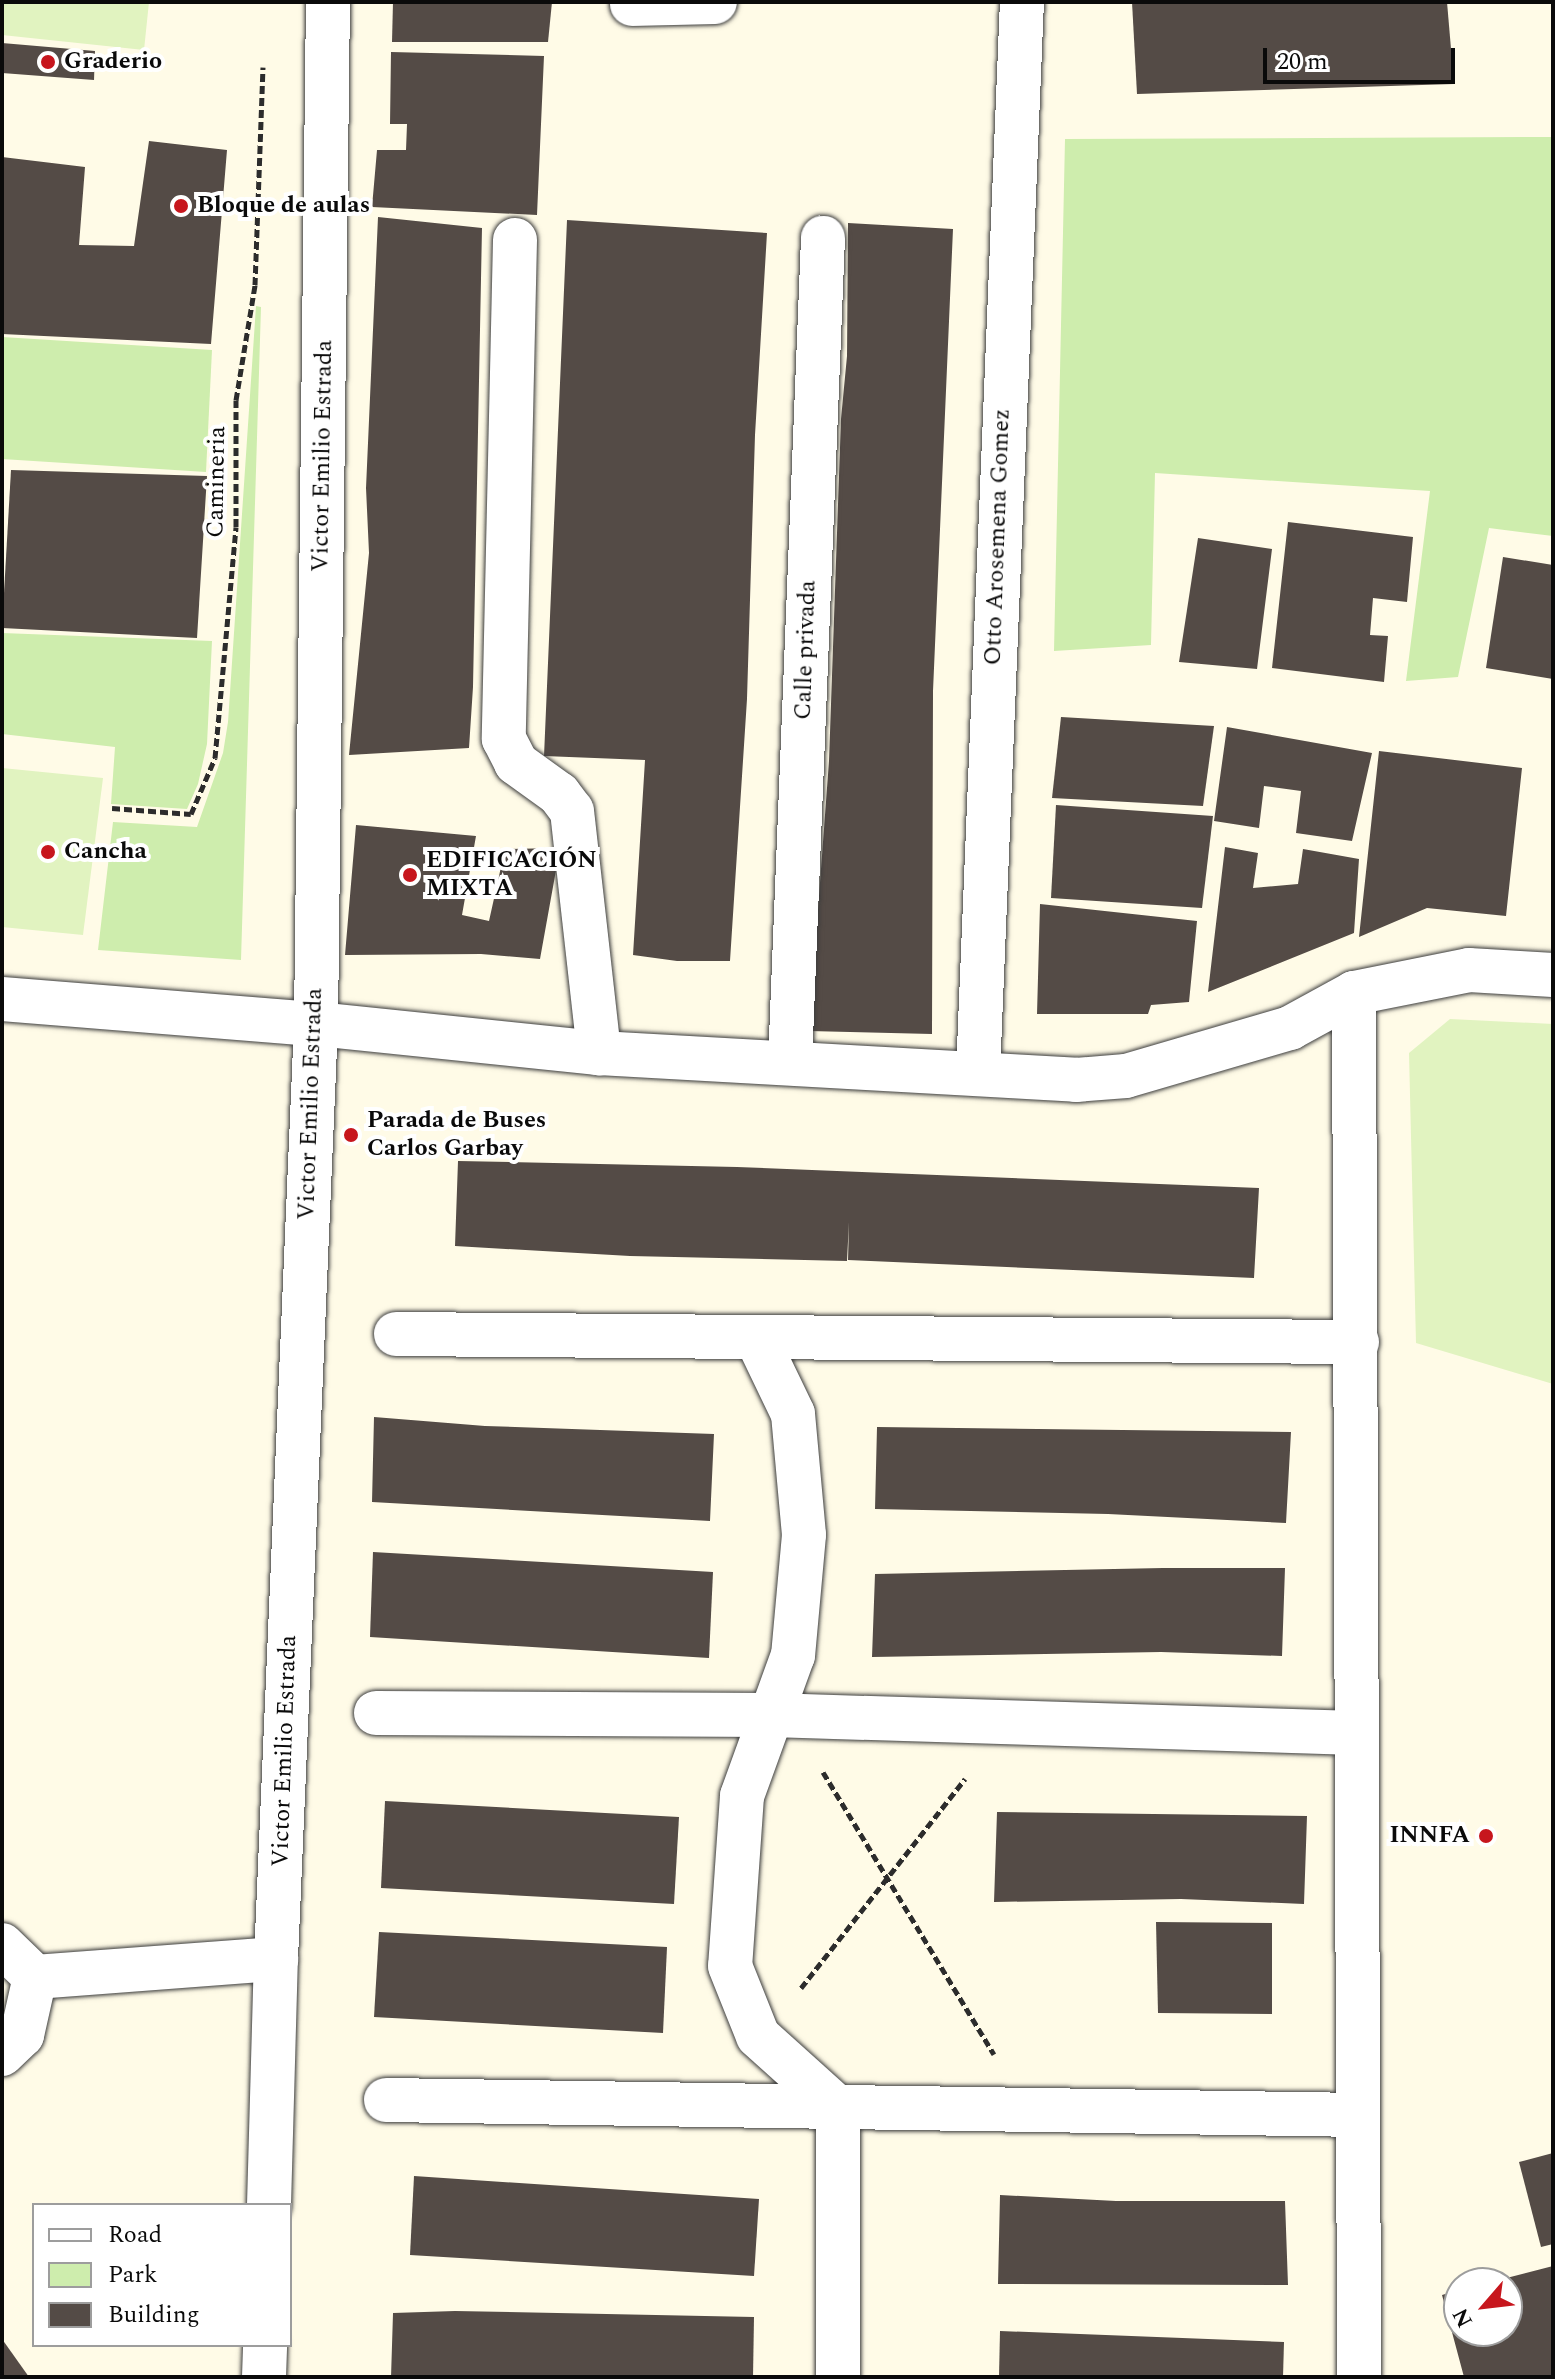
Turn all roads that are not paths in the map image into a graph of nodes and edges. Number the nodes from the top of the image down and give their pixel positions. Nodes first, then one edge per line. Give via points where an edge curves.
1 (328, 2) edge
2 (715, 2) edge
3 (1022, 2) edge
4 (632, 4) dead end
5 (823, 238) dead end
6 (515, 240) dead end
7 (1553, 975) edge
8 (1354, 993) junction
9 (2, 999) edge
10 (316, 1024) junction
11 (599, 1053) junction
12 (790, 1063) junction
13 (978, 1073) junction
14 (396, 1334) dead end
15 (756, 1337) junction
16 (1357, 1342) junction
17 (376, 1713) dead end
18 (780, 1715) junction
19 (1357, 1733) junction
20 (2, 1945) edge
21 (276, 1959) junction
22 (35, 1977) junction
23 (2, 2054) edge
24 (386, 2100) dead end
25 (838, 2108) junction
26 (1358, 2115) junction
27 (269, 2203) edge
28 (265, 2347) edge
29 (264, 2377) edge
30 (838, 2377) edge
31 (1359, 2377) edge

1 - 10 street, Victor Emilio Estrada
2 - 4 street
3 - 13 street, Otto Arosemena Gomez
5 - 12 street, Calle privada
6 - 11 street via 504,739 516,763 559,794 572,811
7 - 8 street via 1469,970
8 - 13 street via 1290,1028 1126,1076 1076,1080
8 - 16 street
9 - 10 street
10 - 11 street
10 - 21 street, Victor Emilio Estrada
11 - 12 street
12 - 13 street
14 - 15 street
15 - 16 street
15 - 18 street via 793,1414 804,1535 793,1655
16 - 19 street
17 - 18 street
18 - 19 street
18 - 25 street via 742,1796 730,1966 761,2039
19 - 26 street
20 - 22 street
21 - 22 street
21 - 27 street, Victor Emilio Estrada
22 - 23 street via 22,2035
24 - 25 street
25 - 26 street
25 - 30 street
26 - 31 street
28 - 29 street

